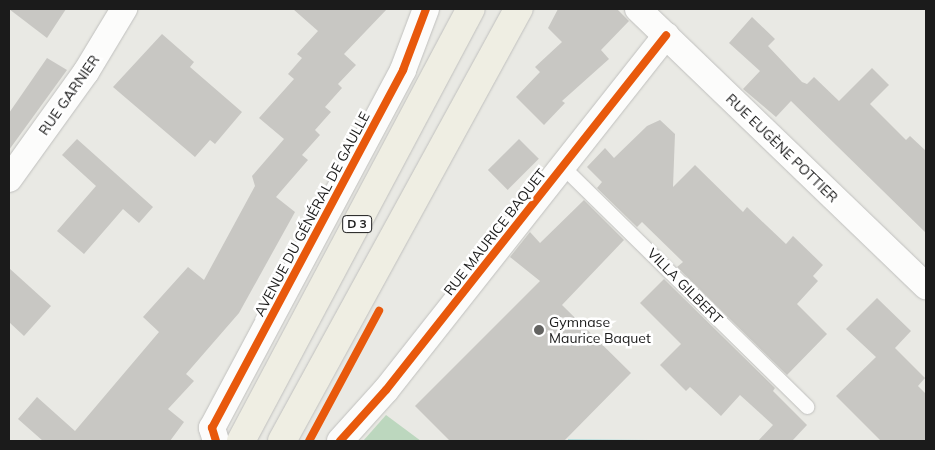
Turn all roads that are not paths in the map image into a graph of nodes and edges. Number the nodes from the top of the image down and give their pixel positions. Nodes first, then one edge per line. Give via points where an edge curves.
1 (124, 9) edge
2 (426, 9) edge
3 (471, 9) edge
4 (519, 9) edge
5 (638, 9) edge
6 (666, 35) junction
7 (562, 166) junction
8 (9, 179) edge
9 (926, 286) edge
10 (807, 407) dead end
11 (214, 435) edge
12 (241, 441) edge
13 (282, 441) edge
14 (340, 441) edge

1 - 8 street, RUE GARNIER via 86,72
2 - 11 street, AVENUE DU GÉNÉRAL DE GAULLE via 403,70
3 - 12 main road, D 3
4 - 13 main road
5 - 6 street, RUE EUGÈNE POTTIER
6 - 7 street, RUE MAURICE BAQUET
6 - 9 street, RUE EUGÈNE POTTIER
7 - 10 lane, VILLA GILBERT
7 - 14 street, RUE MAURICE BAQUET via 386,390

